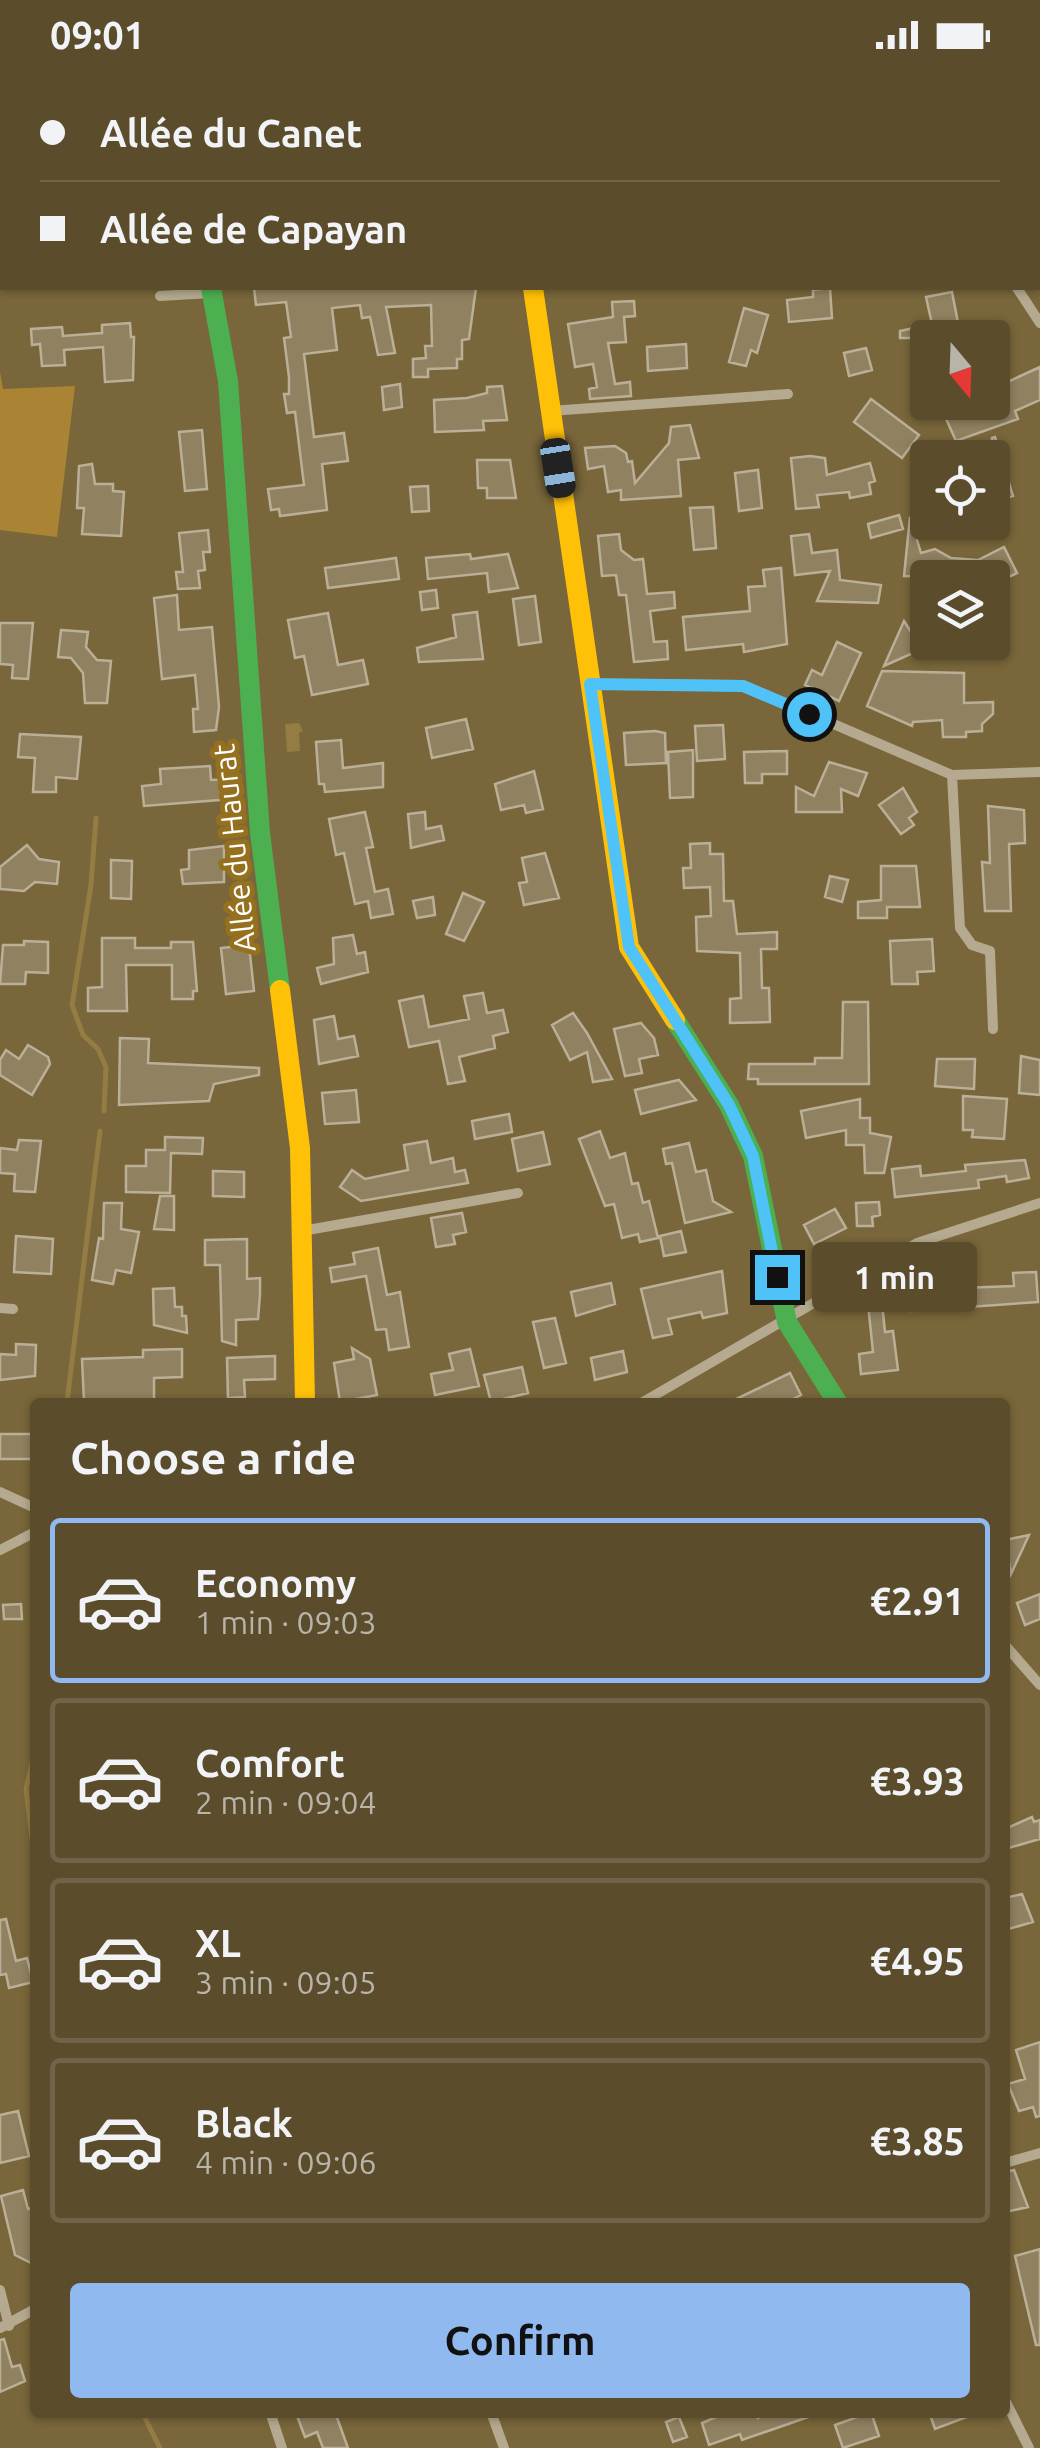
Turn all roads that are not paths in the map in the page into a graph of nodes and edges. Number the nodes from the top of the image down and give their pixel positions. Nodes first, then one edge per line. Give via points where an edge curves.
1 (212, 290) edge
2 (533, 290) edge
3 (1018, 290) edge
4 (160, 296) dead end
5 (1040, 323) edge
6 (788, 394) dead end
7 (549, 411) junction
8 (590, 684) junction
9 (1040, 772) edge
10 (952, 775) junction
11 (992, 1028) dead end
12 (518, 1193) dead end
13 (1040, 1204) edge
14 (302, 1231) junction
15 (0, 1308) edge
16 (13, 1309) dead end
17 (787, 1322) junction
18 (305, 1398) edge
19 (650, 1398) edge
20 (834, 1398) edge
21 (0, 1492) edge
22 (30, 1506) edge
23 (30, 1535) edge
24 (0, 1550) edge
25 (1010, 1652) edge
26 (1040, 1685) edge
27 (1040, 2153) edge
28 (1010, 2162) edge
29 (0, 2290) edge
30 (30, 2312) edge
31 (4, 2327) edge
32 (1010, 2410) edge
33 (272, 2418) edge
34 (494, 2418) edge
35 (282, 2448) edge
36 (504, 2448) edge
37 (1028, 2448) edge

1 - 4 street
1 - 14 street, Allée du Haurat via 228,381 259,824 300,1148
2 - 7 street
3 - 5 street
6 - 7 street
7 - 8 street
8 - 10 street via 743,686
8 - 17 street via 629,947 729,1105 753,1156
9 - 10 street
10 - 11 street via 960,928 972,945 990,951
12 - 14 street
13 - 17 street via 917,1243
14 - 18 street, Allée du Haurat
15 - 16 street
17 - 19 street
17 - 20 street
21 - 22 street
23 - 24 street
25 - 26 street
27 - 28 street
29 - 31 street
30 - 31 street
32 - 37 street
33 - 35 street
34 - 36 street

